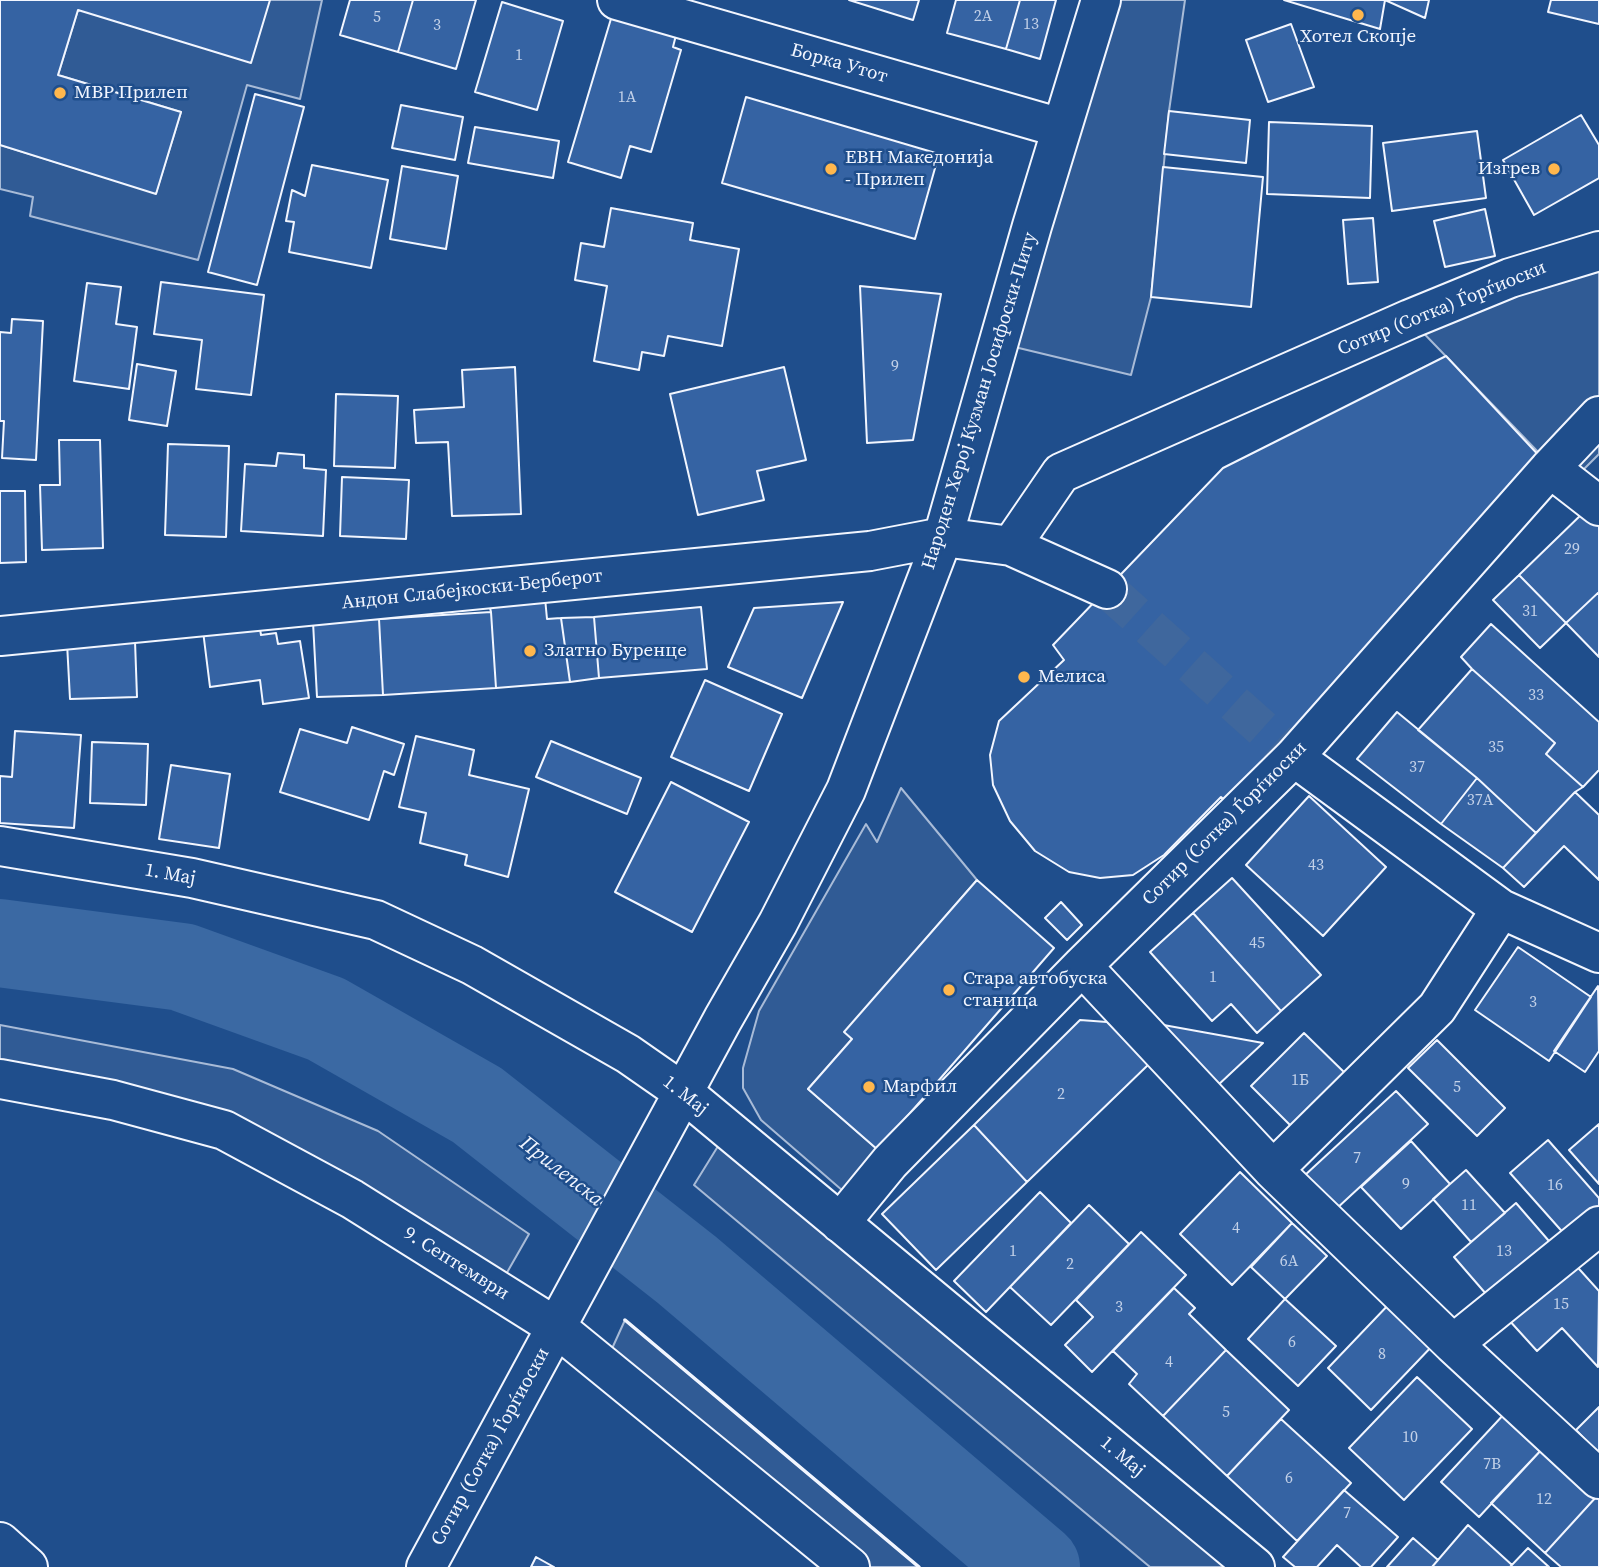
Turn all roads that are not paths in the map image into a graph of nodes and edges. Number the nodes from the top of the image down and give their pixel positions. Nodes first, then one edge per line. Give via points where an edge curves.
1 (617, 0) edge
2 (1101, 0) edge
3 (1061, 128) junction
4 (1599, 251) edge
5 (1599, 416) edge
6 (1550, 468) junction
7 (1599, 506) edge
8 (943, 537) junction
9 (1011, 546) junction
10 (1107, 589) tunnel mouth
11 (0, 636) edge
12 (1294, 757) junction
13 (0, 846) edge
14 (1501, 909) junction
15 (1592, 938) edge
16 (1082, 966) junction
17 (0, 1079) edge
18 (684, 1093) junction
19 (1273, 1170) junction
20 (841, 1223) junction
21 (1599, 1226) edge
22 (556, 1327) junction
23 (1453, 1344) junction
24 (1599, 1479) edge
25 (0, 1542) edge
26 (29, 1567) edge
27 (426, 1567) edge
28 (850, 1567) edge
29 (1255, 1567) edge

1 - 3 street, Борка Утот
2 - 3 street, Народен Херој Кузман Јосифоски-Питу
3 - 8 street, Народен Херој Кузман Јосифоски-Питу
4 - 9 street, Сотир (Сотка) Ѓорѓиоски via 1510,278 1410,319 1061,473
5 - 6 street, Сотир (Сотка) Ѓорѓиоски
6 - 7 street
6 - 12 street, Сотир (Сотка) Ѓорѓиоски
8 - 9 street, Андон Слабејкоски-Берберот
8 - 11 street, Андон Слабејкоски-Берберот via 870,551
8 - 18 street, Народен Херој Кузман Јосифоски-Питу via 846,790
9 - 10 street, Андон Слабејкоски-Берберот
12 - 14 street
12 - 16 street, Сотир (Сотка) Ѓорѓиоски
13 - 18 street, 1. Мај via 192,878 376,920 484,972 628,1054
14 - 15 street
14 - 19 street via 1437,1008
16 - 19 street
16 - 20 street, Сотир (Сотка) Ѓорѓиоски via 890,1162
17 - 22 street, 9. Септември via 113,1100 224,1130 352,1199
18 - 20 street, 1. Мај
18 - 22 street, Народен Херој Кузман Јосифоски-Питу
19 - 23 street
20 - 29 street, 1. Мај
21 - 23 street
22 - 27 street, Сотир (Сотка) Ѓорѓиоски
22 - 28 street, 9. Септември
23 - 24 street
25 - 26 street

